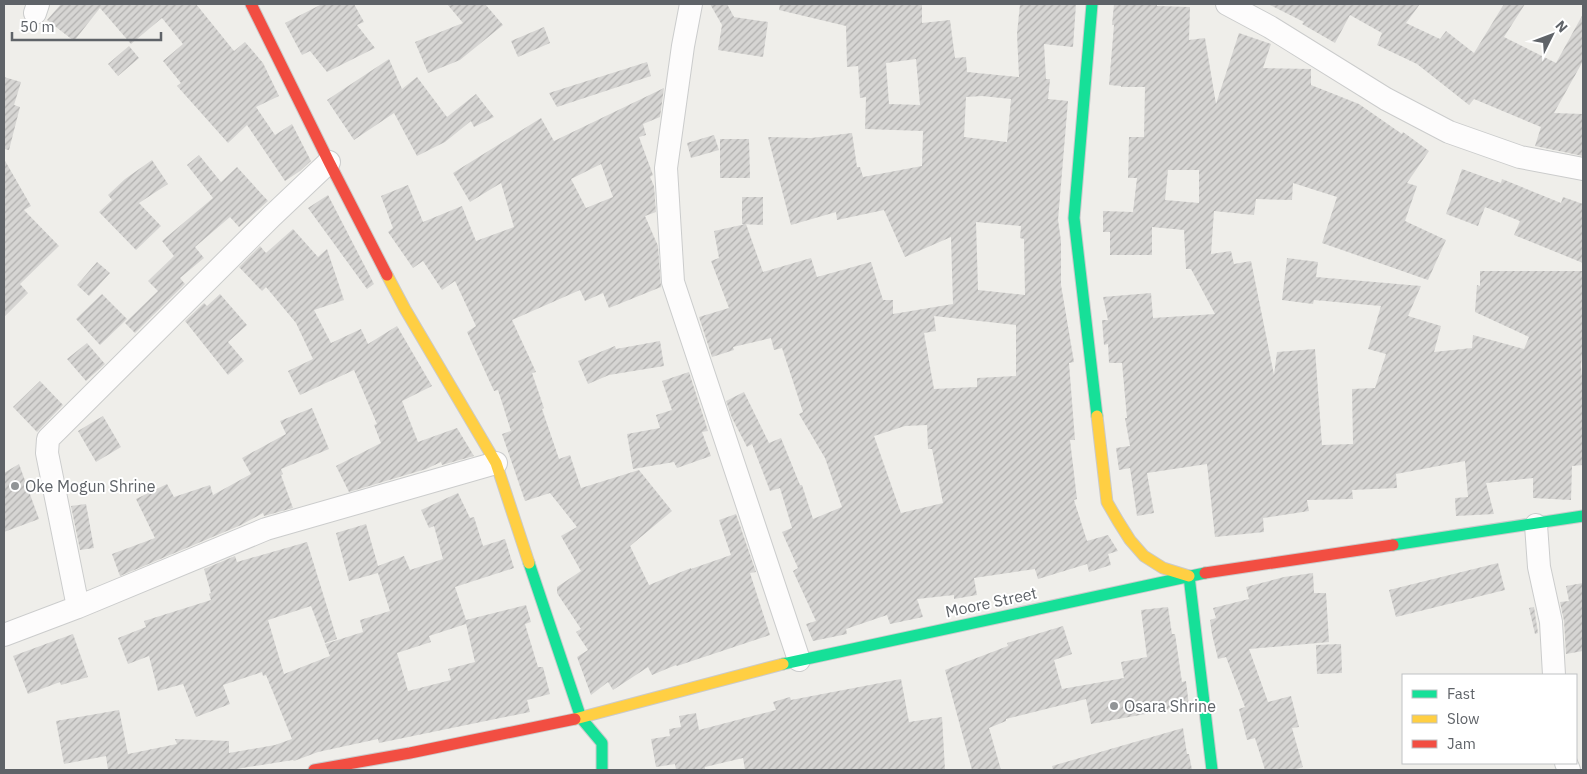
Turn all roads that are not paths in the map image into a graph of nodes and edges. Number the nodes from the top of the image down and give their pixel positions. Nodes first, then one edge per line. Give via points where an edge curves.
1 (251, 4) edge
2 (691, 4) edge
3 (1092, 4) edge
4 (1227, 4) edge
5 (329, 162) junction
6 (1583, 169) edge
7 (496, 463) junction
8 (1583, 516) edge
9 (1536, 525) junction
10 (1189, 576) junction
11 (78, 607) junction
12 (4, 635) edge
13 (799, 660) junction
14 (1554, 674) edge
15 (581, 718) junction
16 (314, 770) edge
17 (602, 770) edge
18 (1212, 770) edge

1 - 5 street
2 - 13 street via 666,168 673,282
3 - 10 street via 1074,218 1107,502 1128,538 1142,554 1162,568
4 - 6 street via 1386,99 1449,132 1520,157
5 - 7 street via 405,309
5 - 11 street via 48,439 47,453
7 - 11 street via 266,529
7 - 15 street
8 - 9 street, Moore Street
9 - 10 street, Moore Street
9 - 14 street via 1540,568 1551,622
10 - 13 street, Moore Street
10 - 18 street
11 - 12 street
13 - 15 street, Moore Street
15 - 16 street, Moore Street
15 - 17 street via 602,742

